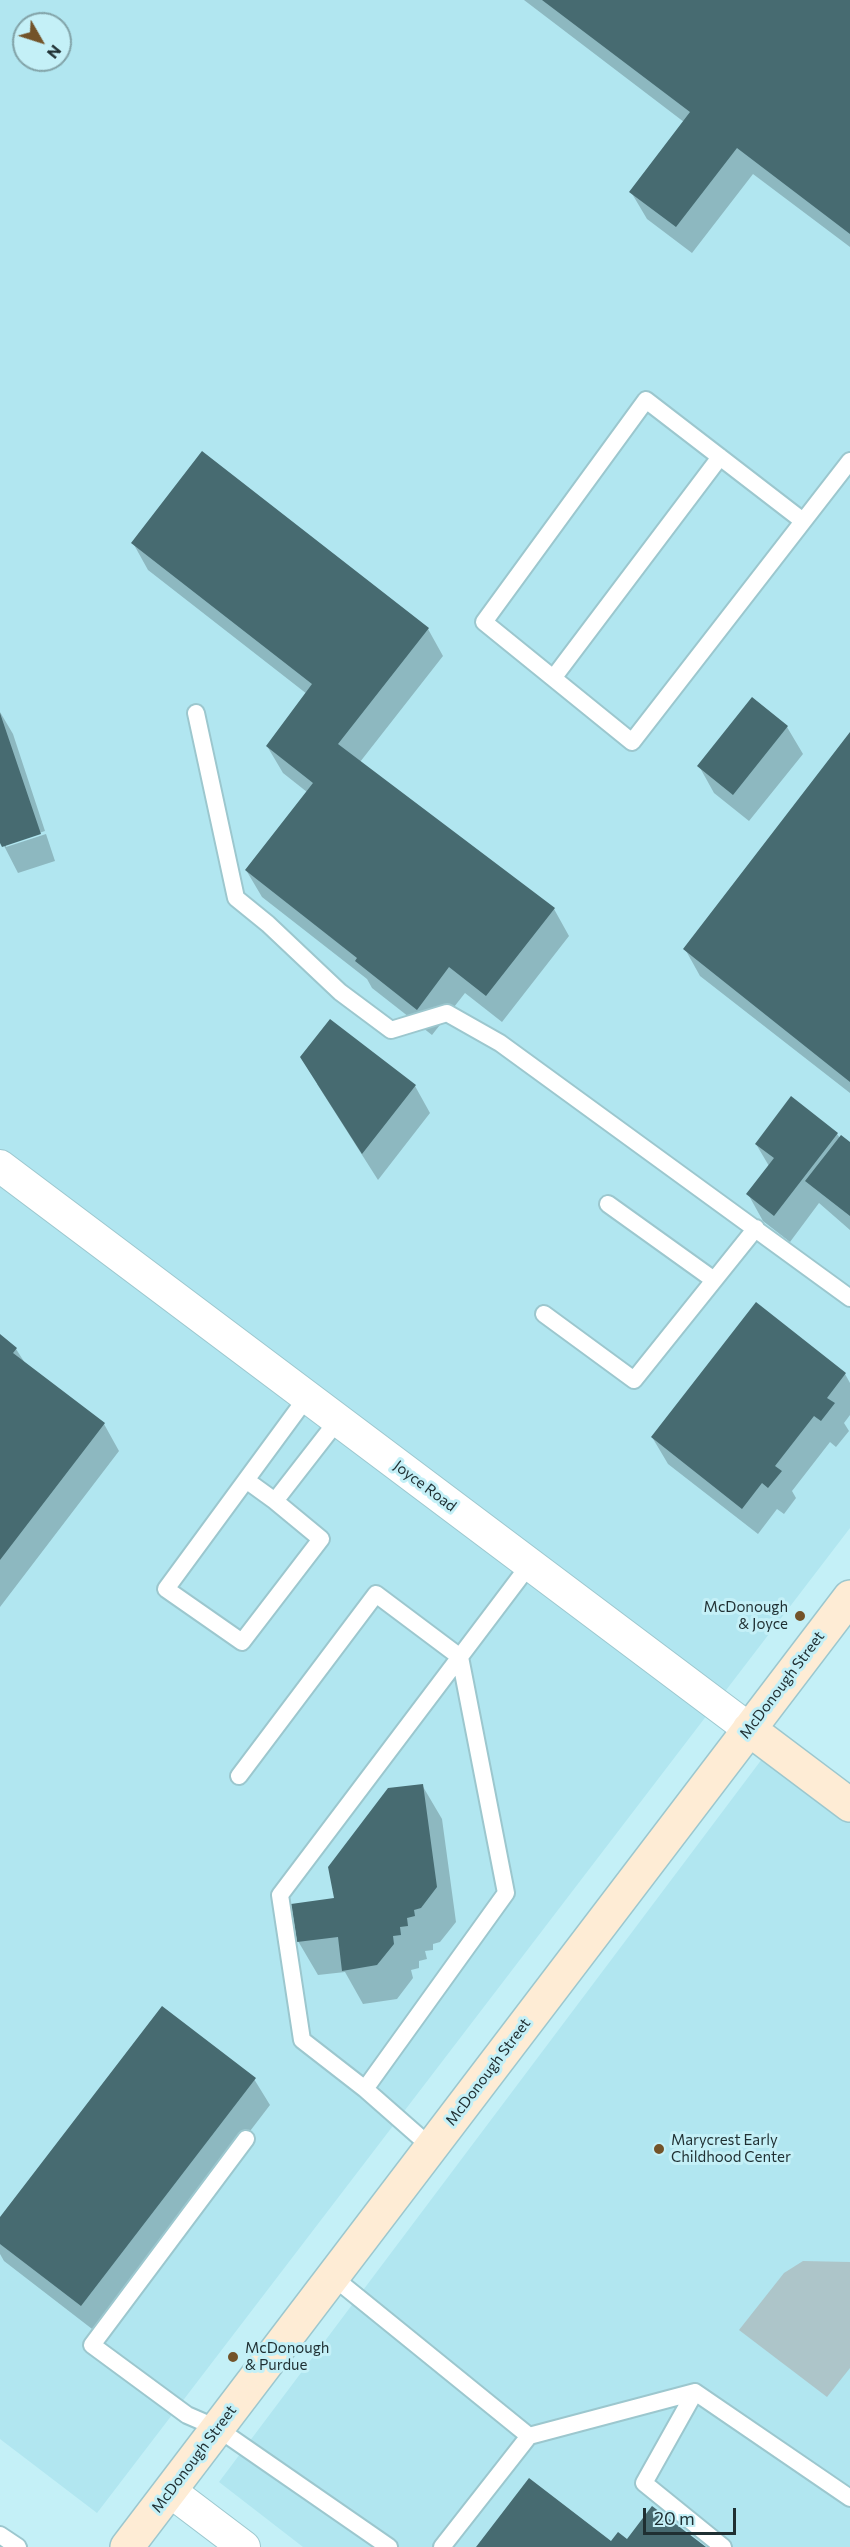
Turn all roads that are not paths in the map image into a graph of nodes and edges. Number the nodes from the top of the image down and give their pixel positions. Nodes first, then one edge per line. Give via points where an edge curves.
1 (720, 457) junction
2 (850, 461) edge
3 (803, 521) junction
4 (554, 677) junction
5 (196, 714) dead end
6 (0, 1166) edge
7 (608, 1204) dead end
8 (756, 1228) junction
9 (714, 1280) junction
10 (850, 1298) edge
11 (544, 1314) dead end
12 (307, 1397) junction
13 (338, 1420) junction
14 (246, 1480) junction
15 (275, 1501) junction
16 (530, 1564) junction
17 (850, 1597) edge
18 (460, 1658) junction
19 (749, 1729) junction
20 (239, 1776) dead end
21 (850, 1805) edge
22 (365, 2089) junction
23 (246, 2139) dead end
24 (431, 2147) junction
25 (333, 2277) junction
26 (695, 2392) junction
27 (218, 2428) junction
28 (529, 2436) junction
29 (170, 2491) junction
30 (850, 2498) edge
31 (0, 2535) edge
32 (18, 2547) edge
33 (127, 2547) edge
34 (244, 2547) edge
35 (389, 2547) edge
36 (442, 2547) edge
37 (723, 2547) edge

1 - 3 lane
1 - 4 lane
1 - 4 lane via 646,400 484,622
2 - 3 lane
3 - 4 lane via 632,742
5 - 8 lane via 236,898 339,992 391,1030 447,1013 500,1043
6 - 12 street, Joyce Road
7 - 9 lane
8 - 9 lane
8 - 10 lane
9 - 11 lane via 634,1380
12 - 13 street, Joyce Road
12 - 14 lane
13 - 15 lane
13 - 16 street, Joyce Road
14 - 15 lane
14 - 15 lane via 166,1589 242,1642 321,1539
16 - 18 lane
16 - 19 street, Joyce Road
17 - 19 street, McDonough Street
18 - 20 lane via 376,1594
18 - 22 lane via 506,1893
18 - 22 lane via 280,1895 302,2040
19 - 21 street, Joyce Road
19 - 24 street, McDonough Street
22 - 24 lane
23 - 27 lane via 92,2345 187,2415
24 - 25 street, McDonough Street
25 - 27 street, McDonough Street
25 - 28 lane
26 - 28 lane
26 - 30 lane
26 - 37 lane via 644,2483
27 - 29 street, McDonough Street
27 - 35 lane
28 - 36 lane
29 - 33 street, McDonough Street
29 - 34 street
31 - 32 lane

